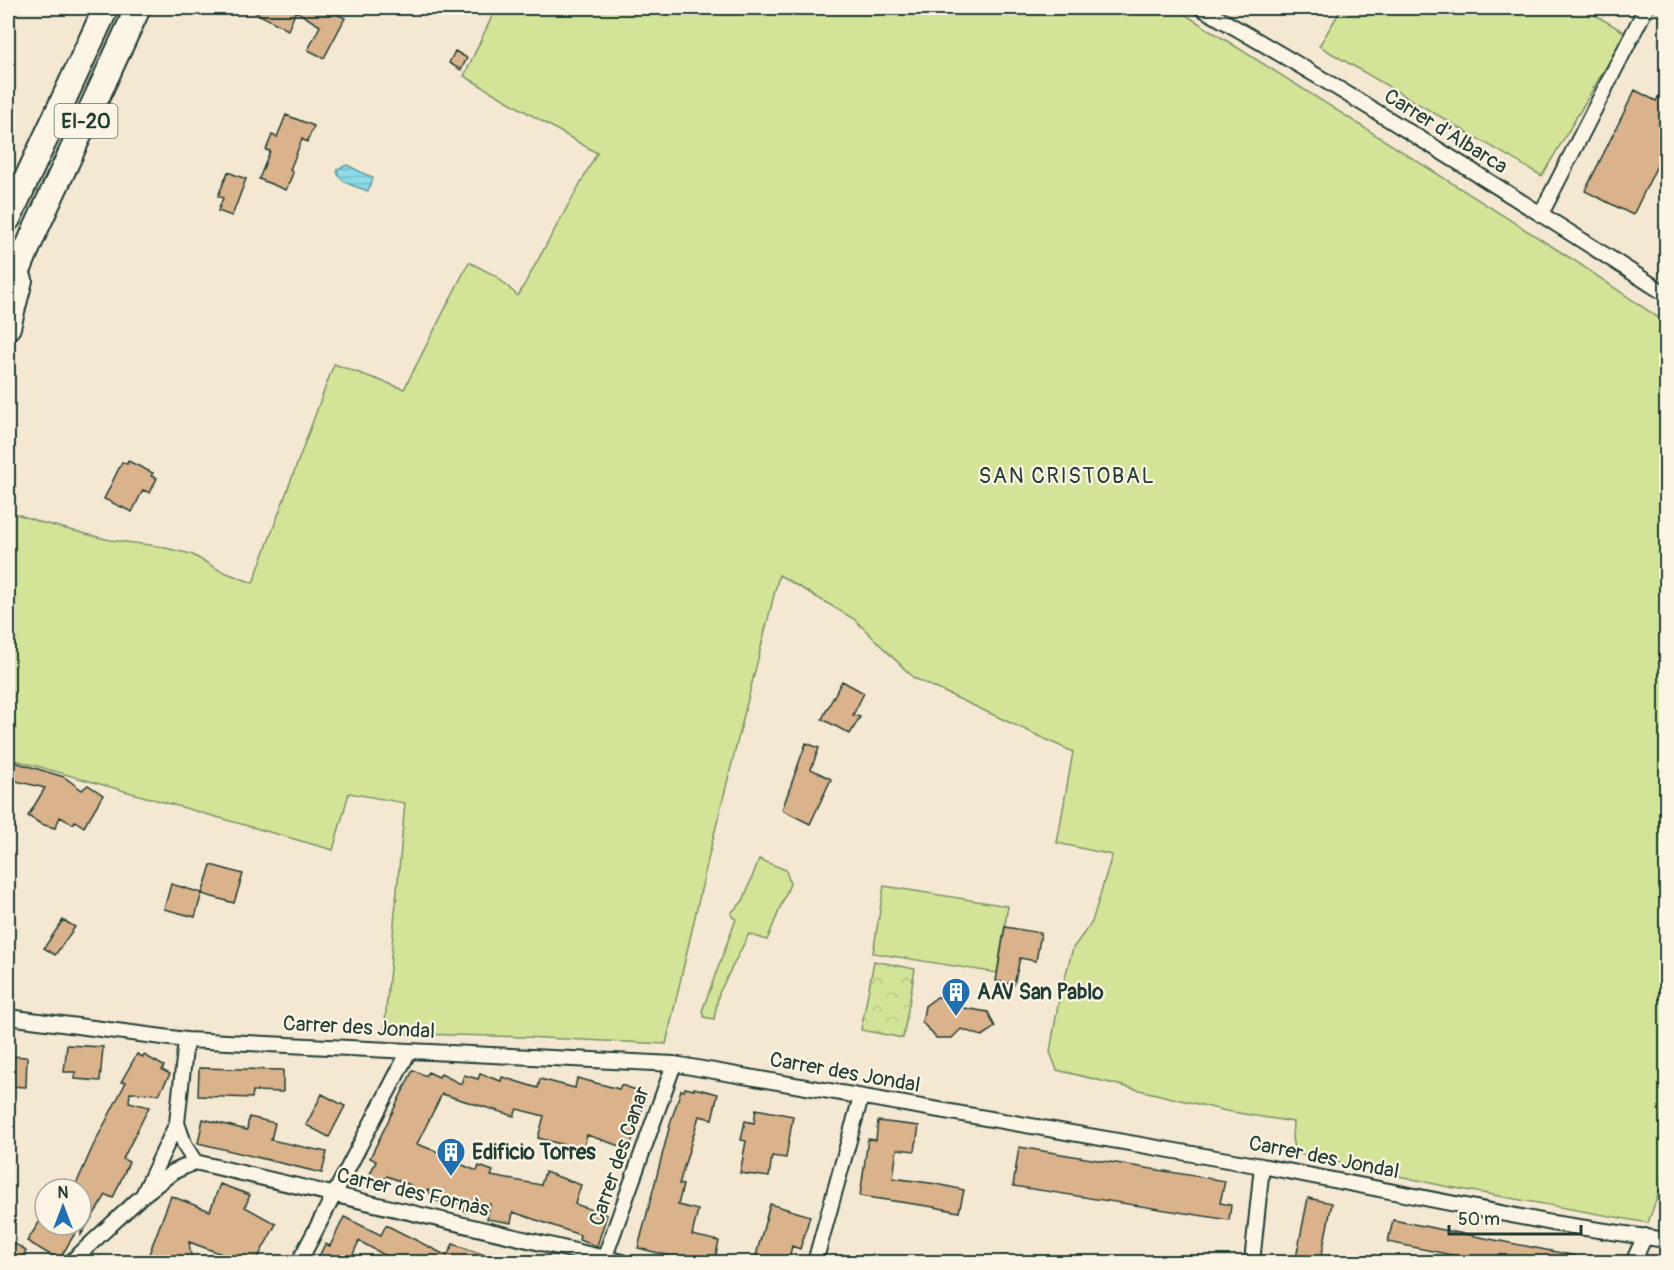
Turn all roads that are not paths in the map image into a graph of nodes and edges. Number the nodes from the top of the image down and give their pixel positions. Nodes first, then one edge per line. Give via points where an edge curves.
1 (106, 8) edge
2 (138, 8) edge
3 (1201, 8) edge
4 (1646, 8) edge
5 (1541, 214) junction
6 (8, 219) edge
7 (33, 235) junction
8 (1666, 294) edge
9 (8, 295) edge
10 (8, 327) edge
11 (8, 1017) edge
12 (186, 1040) junction
13 (409, 1051) junction
14 (674, 1064) junction
15 (861, 1097) junction
16 (177, 1123) junction
17 (195, 1162) junction
18 (1262, 1166) junction
19 (142, 1195) junction
20 (332, 1195) junction
21 (1645, 1236) junction
22 (1666, 1240) edge
23 (605, 1260) edge
24 (71, 1263) edge
25 (299, 1263) edge
26 (622, 1263) edge
27 (815, 1263) edge
28 (1252, 1263) edge
29 (1633, 1263) edge

1 - 6 highway, EI-20
2 - 7 highway, EI-20
3 - 5 street, Carrer d'Albarca
4 - 5 street
5 - 8 street, Carrer d'Albarca
7 - 9 highway, EI-20
7 - 10 highway
11 - 12 street, Carrer des Jondal
12 - 13 street, Carrer des Jondal
12 - 16 street
13 - 14 street, Carrer des Jondal
13 - 20 street
14 - 15 street, Carrer des Jondal
14 - 23 street, Carrer des Canar
15 - 18 street, Carrer des Jondal
15 - 27 street
16 - 17 street
16 - 19 street
17 - 19 street via 173,1172
17 - 20 street, Carrer des Fornàs
18 - 21 street, Carrer des Jondal via 1552,1223
18 - 28 street
19 - 24 street
20 - 23 street, Carrer des Fornàs
20 - 25 street
21 - 22 street, Carrer des Jondal
21 - 29 street
23 - 26 street, Carrer des Fornàs

